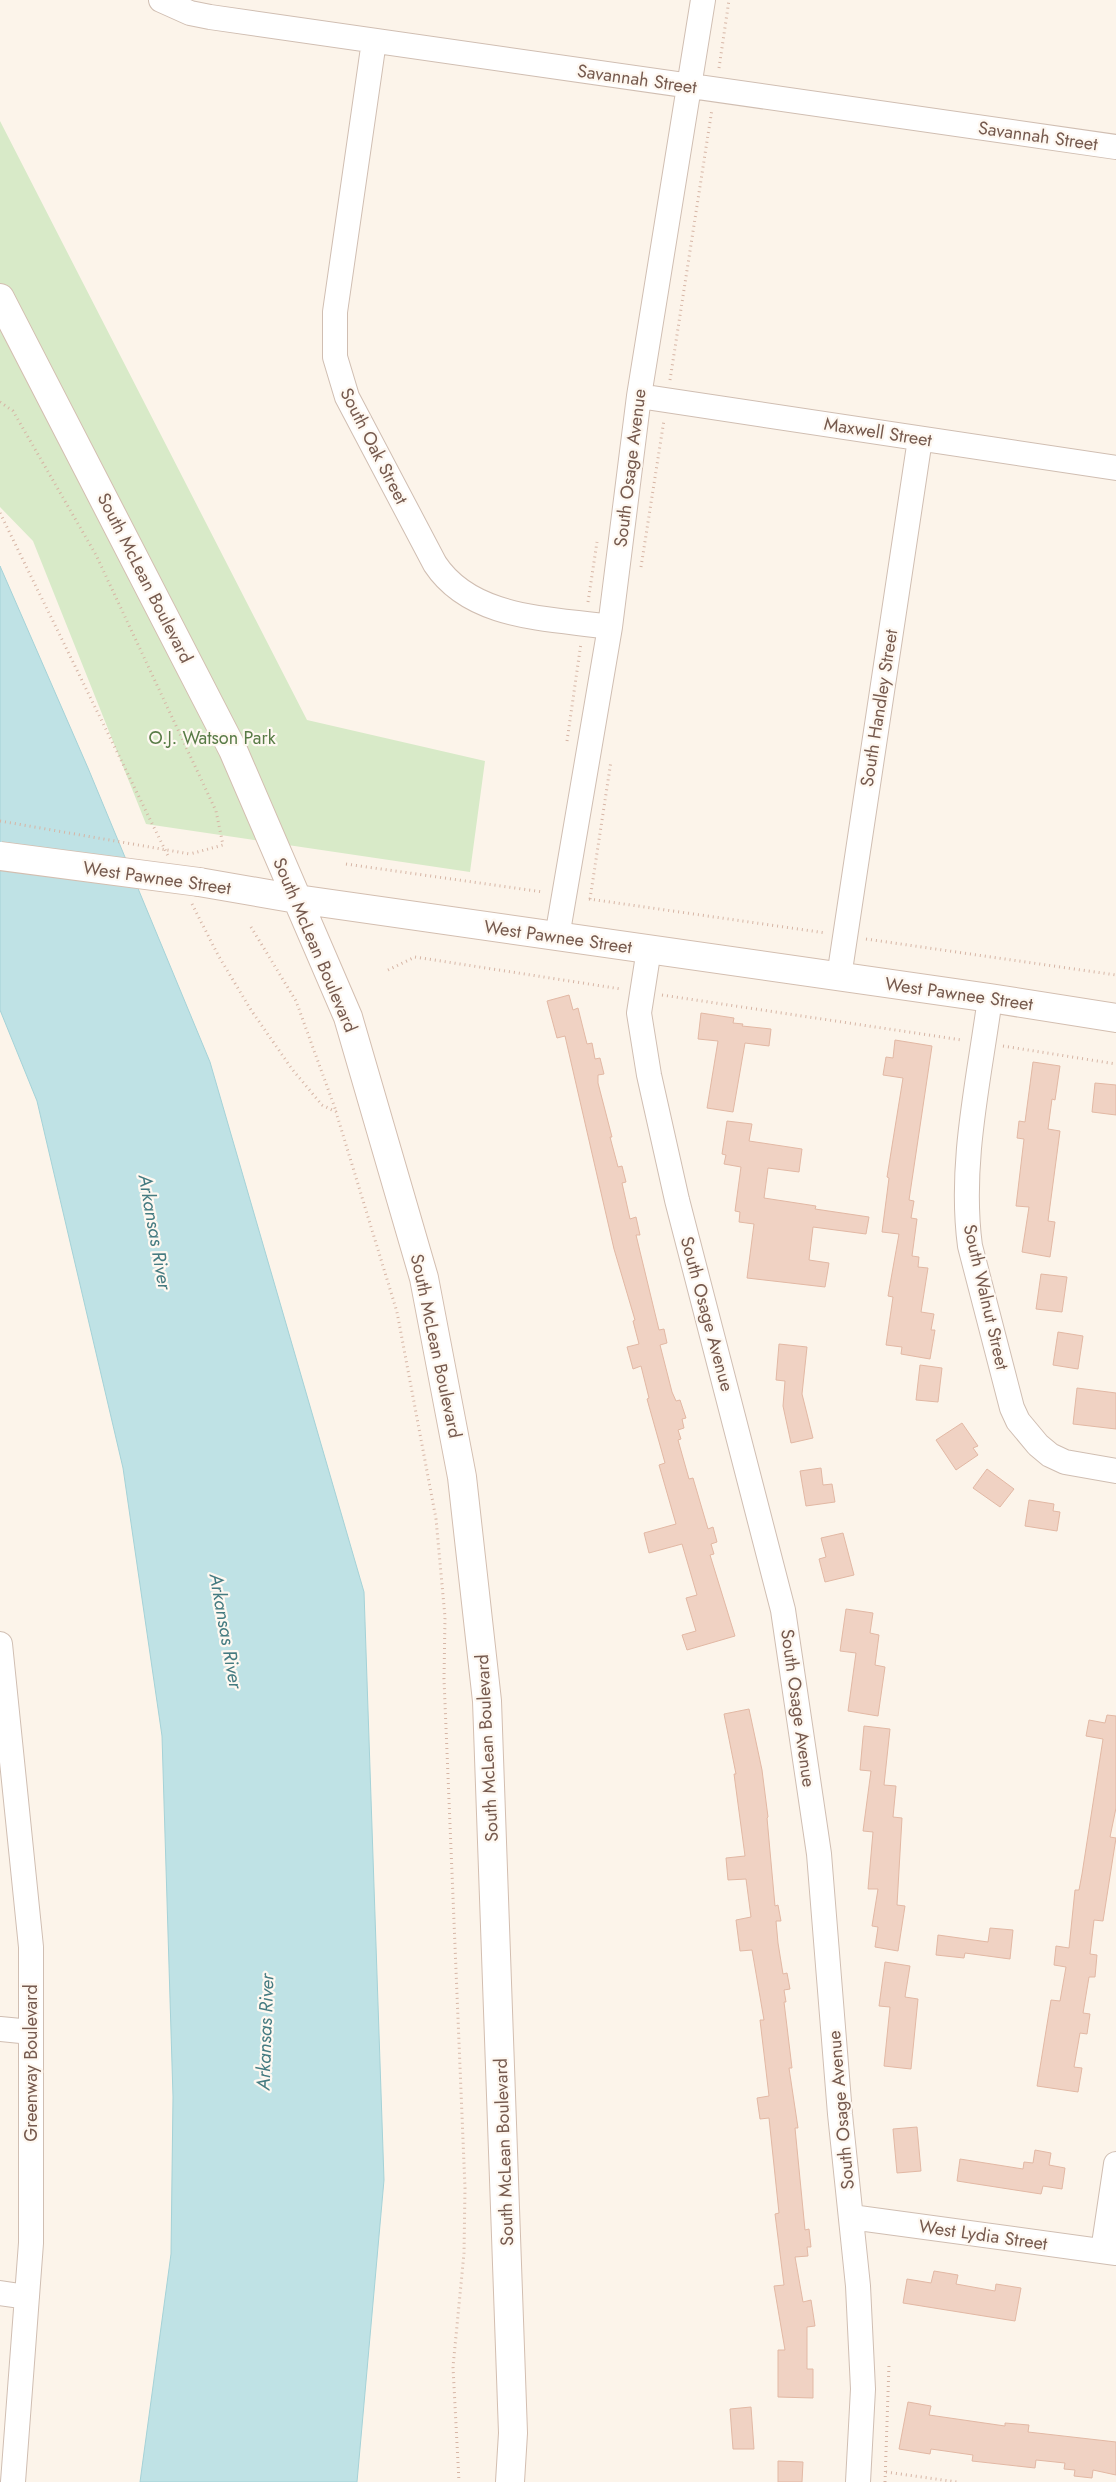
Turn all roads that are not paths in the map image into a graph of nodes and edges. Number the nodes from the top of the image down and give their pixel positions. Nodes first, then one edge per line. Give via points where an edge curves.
1 (161, 0) edge
2 (703, 0) edge
3 (374, 41) junction
4 (691, 86) junction
5 (1116, 147) edge
6 (0, 298) edge
7 (639, 396) junction
8 (920, 439) junction
9 (1116, 468) edge
10 (610, 627) junction
11 (0, 856) edge
12 (297, 899) junction
13 (557, 937) junction
14 (649, 950) junction
15 (839, 977) junction
16 (990, 998) junction
17 (1116, 1018) edge
18 (1116, 1471) edge
19 (0, 1644) edge
20 (0, 2029) edge
21 (31, 2032) junction
22 (1116, 2164) edge
23 (851, 2217) junction
24 (1109, 2252) edge
25 (0, 2292) edge
26 (27, 2296) junction
27 (13, 2482) edge
28 (510, 2482) edge
29 (858, 2482) edge

1 - 3 street, Savannah Street via 190,13
2 - 4 street, South Osage Avenue
3 - 4 street, Savannah Street
3 - 10 street, South Oak Street via 335,312 335,357 347,397 446,580 470,598 495,609
4 - 5 street, Savannah Street
4 - 7 street, South Osage Avenue
6 - 12 main road, South McLean Boulevard via 233,750
7 - 8 street, Maxwell Street
7 - 10 street, South Osage Avenue
8 - 9 street, Maxwell Street
8 - 15 street, South Handley Street
10 - 13 street, South Osage Avenue
11 - 12 main road, West Pawnee Street, bridge via 193,889
12 - 13 main road, West Pawnee Street
12 - 28 main road, South McLean Boulevard via 348,1017 424,1278 462,1477 487,1701 513,2433
13 - 14 main road, West Pawnee Street
14 - 15 main road, West Pawnee Street
14 - 23 street, South Osage Avenue via 640,1012 649,1075 677,1200 783,1610 819,1854
15 - 16 main road, West Pawnee Street
16 - 17 main road, West Pawnee Street
16 - 18 street, South Walnut Street via 966,1178 967,1224 1012,1408 1026,1432 1050,1455 1065,1462
19 - 21 street, Greenway Boulevard via 31,1947
20 - 21 street
21 - 26 street, Greenway Boulevard via 31,2243
22 - 24 street
23 - 24 street, West Lydia Street
23 - 29 street, South Osage Avenue via 858,2286 862,2389
25 - 26 street
26 - 27 street, Greenway Boulevard

